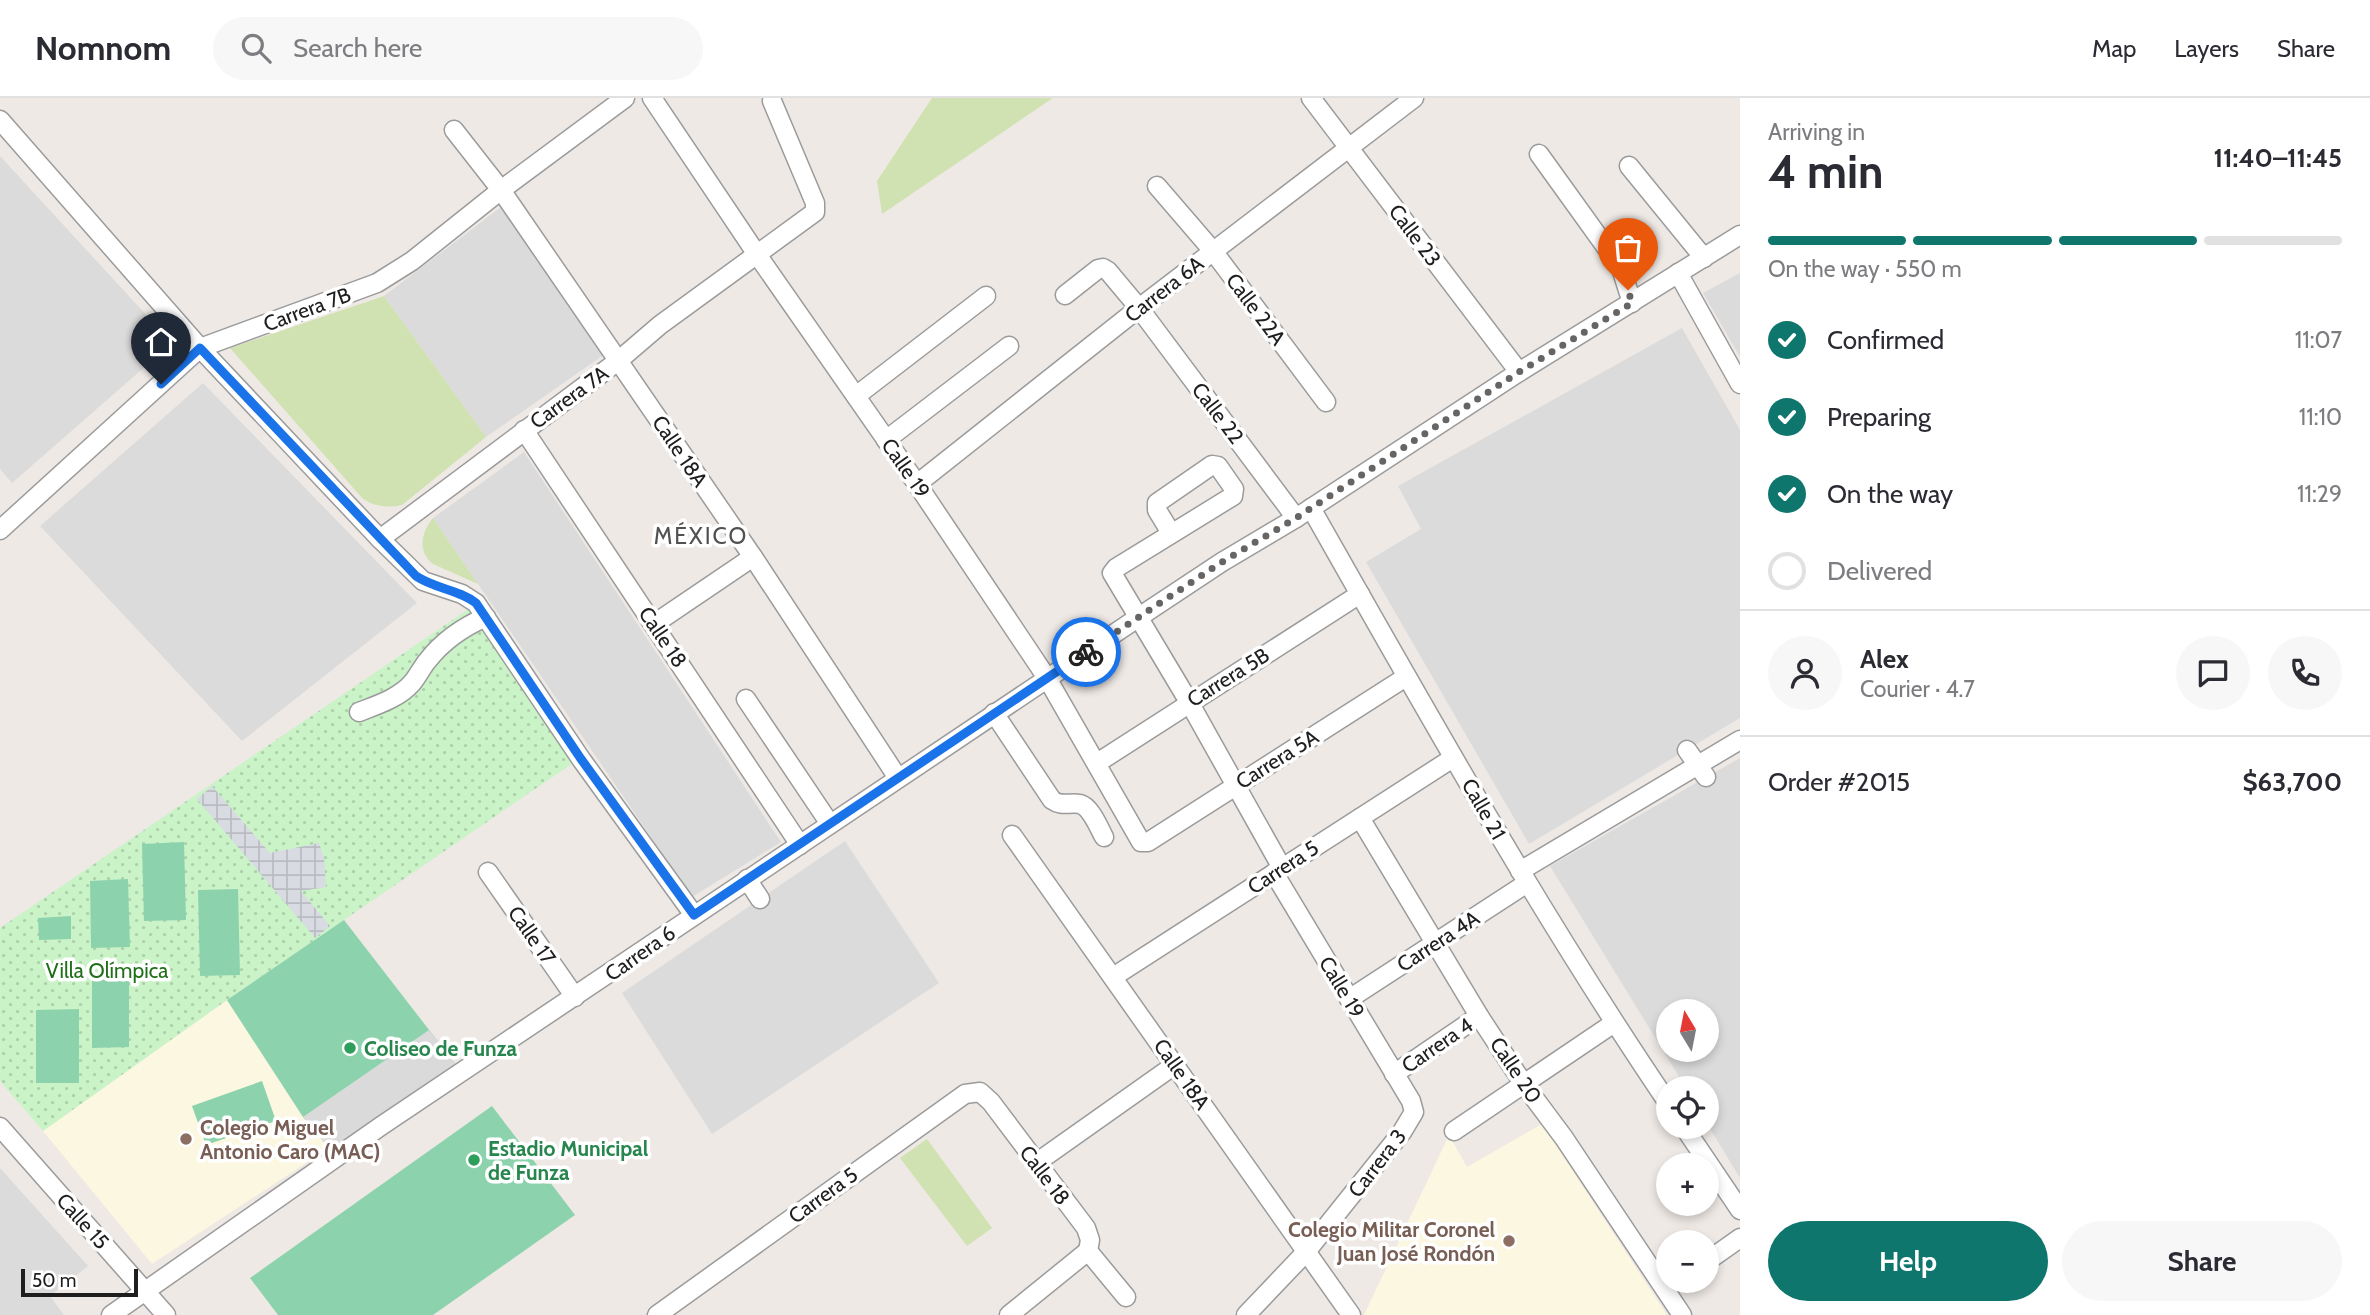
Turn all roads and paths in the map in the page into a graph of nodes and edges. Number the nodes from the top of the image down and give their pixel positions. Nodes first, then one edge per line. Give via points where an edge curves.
1 (625, 98) edge
2 (652, 98) edge
3 (1311, 98) edge
4 (1414, 98) edge
5 (772, 101) dead end
6 (0, 120) edge
7 (454, 130) dead end
8 (1348, 147) junction
9 (1539, 154) dead end
10 (1629, 166) dead end
11 (1157, 186) dead end
12 (501, 190) junction
13 (1740, 235) edge
14 (1213, 251) junction
15 (756, 253) junction
16 (1704, 258) junction
17 (1678, 273) junction
18 (1065, 295) dead end
19 (986, 296) dead end
20 (1632, 303) junction
21 (1139, 308) junction
22 (1009, 346) dead end
23 (200, 348) junction
24 (618, 361) junction
25 (1519, 372) junction
26 (1740, 384) edge
27 (856, 396) junction
28 (1326, 402) dead end
29 (524, 430) junction
30 (886, 440) junction
31 (917, 484) junction
32 (1303, 513) junction
33 (0, 530) edge
34 (1171, 533) dead end
35 (380, 539) junction
36 (753, 557) junction
37 (1360, 594) junction
38 (486, 617) junction
39 (1139, 617) junction
40 (654, 624) junction
41 (1406, 677) junction
42 (1047, 678) junction
43 (746, 699) dead end
44 (1189, 702) junction
45 (359, 712) dead end
46 (994, 713) junction
47 (1740, 740) edge
48 (1687, 750) dead end
49 (1453, 758) junction
50 (1097, 763) junction
51 (1702, 771) junction
52 (898, 778) junction
53 (1236, 785) junction
54 (1360, 818) junction
55 (830, 824) junction
56 (1012, 835) dead end
57 (1104, 837) dead end
58 (1148, 842) joint
59 (800, 845) junction
60 (1278, 871) junction
61 (488, 872) dead end
62 (1524, 877) junction
63 (747, 879) junction
64 (760, 899) dead end
65 (694, 915) junction
66 (1435, 942) junction
67 (1113, 977) junction
68 (575, 997) junction
69 (1349, 999) junction
70 (1479, 1016) junction
71 (1614, 1023) junction
72 (1176, 1064) junction
73 (1394, 1074) junction
74 (1523, 1083) junction
75 (1656, 1085) edge
76 (1411, 1101) joint
77 (991, 1102) joint
78 (0, 1127) edge
79 (1454, 1131) dead end
80 (1692, 1139) edge
81 (1036, 1163) junction
82 (1740, 1210) edge
83 (1740, 1238) edge
84 (1088, 1251) junction
85 (1306, 1252) junction
86 (1719, 1253) edge
87 (1656, 1264) edge
88 (145, 1290) junction
89 (1674, 1293) edge
90 (1126, 1297) dead end
91 (111, 1315) edge
92 (166, 1315) edge
93 (657, 1315) edge
94 (1009, 1315) edge
95 (1246, 1315) edge
96 (1351, 1315) edge
97 (1682, 1315) edge

1 - 12 street, Carrera 7B
2 - 15 street, Calle 19
3 - 8 street, Calle 23
4 - 8 street, Carrera 6A
5 - 15 street, Carrera 7A via 815,212
6 - 23 street
7 - 12 street, Calle 18A
8 - 14 street, Carrera 6A
8 - 25 street, Calle 23
9 - 20 street via 1621,268
10 - 16 street
11 - 14 street, Calle 22A
12 - 23 street, Carrera 7B via 377,283
12 - 24 street, Calle 18A
13 - 16 street, Carrera 6
14 - 21 street, Carrera 6A
14 - 28 street, Calle 22A
15 - 24 street, Carrera 7A
15 - 27 street, Calle 19
16 - 17 street, Carrera 6
17 - 20 street, Carrera 6
17 - 26 street
18 - 21 street, Calle 22 via 1103,268
19 - 27 street
20 - 25 street, Carrera 6
21 - 31 street, Carrera 6A
21 - 32 street, Calle 22
22 - 30 street
23 - 33 street, Carrera 7B
23 - 35 street
24 - 29 street, Carrera 7A
24 - 36 street, Calle 18A
25 - 32 street, Carrera 6
27 - 30 street, Calle 19
29 - 35 street, Carrera 7A
29 - 40 street, Calle 18
30 - 31 street, Calle 19
31 - 42 street, Calle 19
32 - 37 street, Calle 21
32 - 39 street, Carrera 6
34 - 39 street, Calle 19 via 1112,573
35 - 38 street via 423,581 470,598
36 - 40 street
36 - 52 street, Calle 18A
37 - 41 street, Calle 21
37 - 44 street, Carrera 5B
38 - 45 street via 451,637 401,692
38 - 65 street
39 - 42 street, Carrera 6
39 - 44 street, Calle 19
40 - 59 street, Calle 18
41 - 49 street, Calle 21
41 - 53 street, Carrera 5A
42 - 46 street, Carrera 6
42 - 50 street, Calle 19
43 - 55 street
44 - 50 street, Carrera 5B
44 - 53 street, Calle 19
46 - 52 street, Carrera 6
46 - 57 street via 1052,800 1058,805 1081,804
47 - 51 street
48 - 51 street
49 - 54 street, Carrera 5
49 - 62 street, Calle 21
50 - 58 street, Calle 19 via 1137,838
51 - 62 street
52 - 55 street, Carrera 6
53 - 58 street, Carrera 5A
53 - 60 street, Calle 19
54 - 60 street, Carrera 5
54 - 66 street, Calle 20
55 - 59 street, Carrera 6
56 - 67 street, Calle 18A
59 - 63 street, Carrera 6
60 - 67 street, Carrera 5
60 - 69 street, Calle 19
61 - 68 street, Calle 17
62 - 66 street, Carrera 4A
62 - 71 street, Calle 21
63 - 64 street
63 - 65 street, Carrera 6
65 - 68 street, Carrera 6
66 - 69 street, Carrera 4A
66 - 70 street, Calle 20
67 - 72 street, Calle 18A
68 - 88 street, Carrera 6
69 - 73 street, Calle 19
70 - 73 street, Carrera 4
70 - 74 street, Calle 20
71 - 74 street
71 - 75 street, Calle 21
72 - 81 street
72 - 85 street, Calle 18A
73 - 76 street, Calle 19
74 - 79 street
74 - 87 street, Calle 20
76 - 85 street, Carrera 3 via 1414,1112 1402,1132
77 - 81 street, Calle 18
77 - 93 street, Carrera 5 via 980,1092 965,1094
78 - 88 street, Calle 15
80 - 82 street
81 - 84 street, Calle 18 via 1086,1228
83 - 86 street
84 - 90 street
84 - 94 street
85 - 95 street, Carrera 3
85 - 96 street, Calle 18A
88 - 91 street, Carrera 6
88 - 92 street, Calle 15
89 - 97 street, Calle 20

